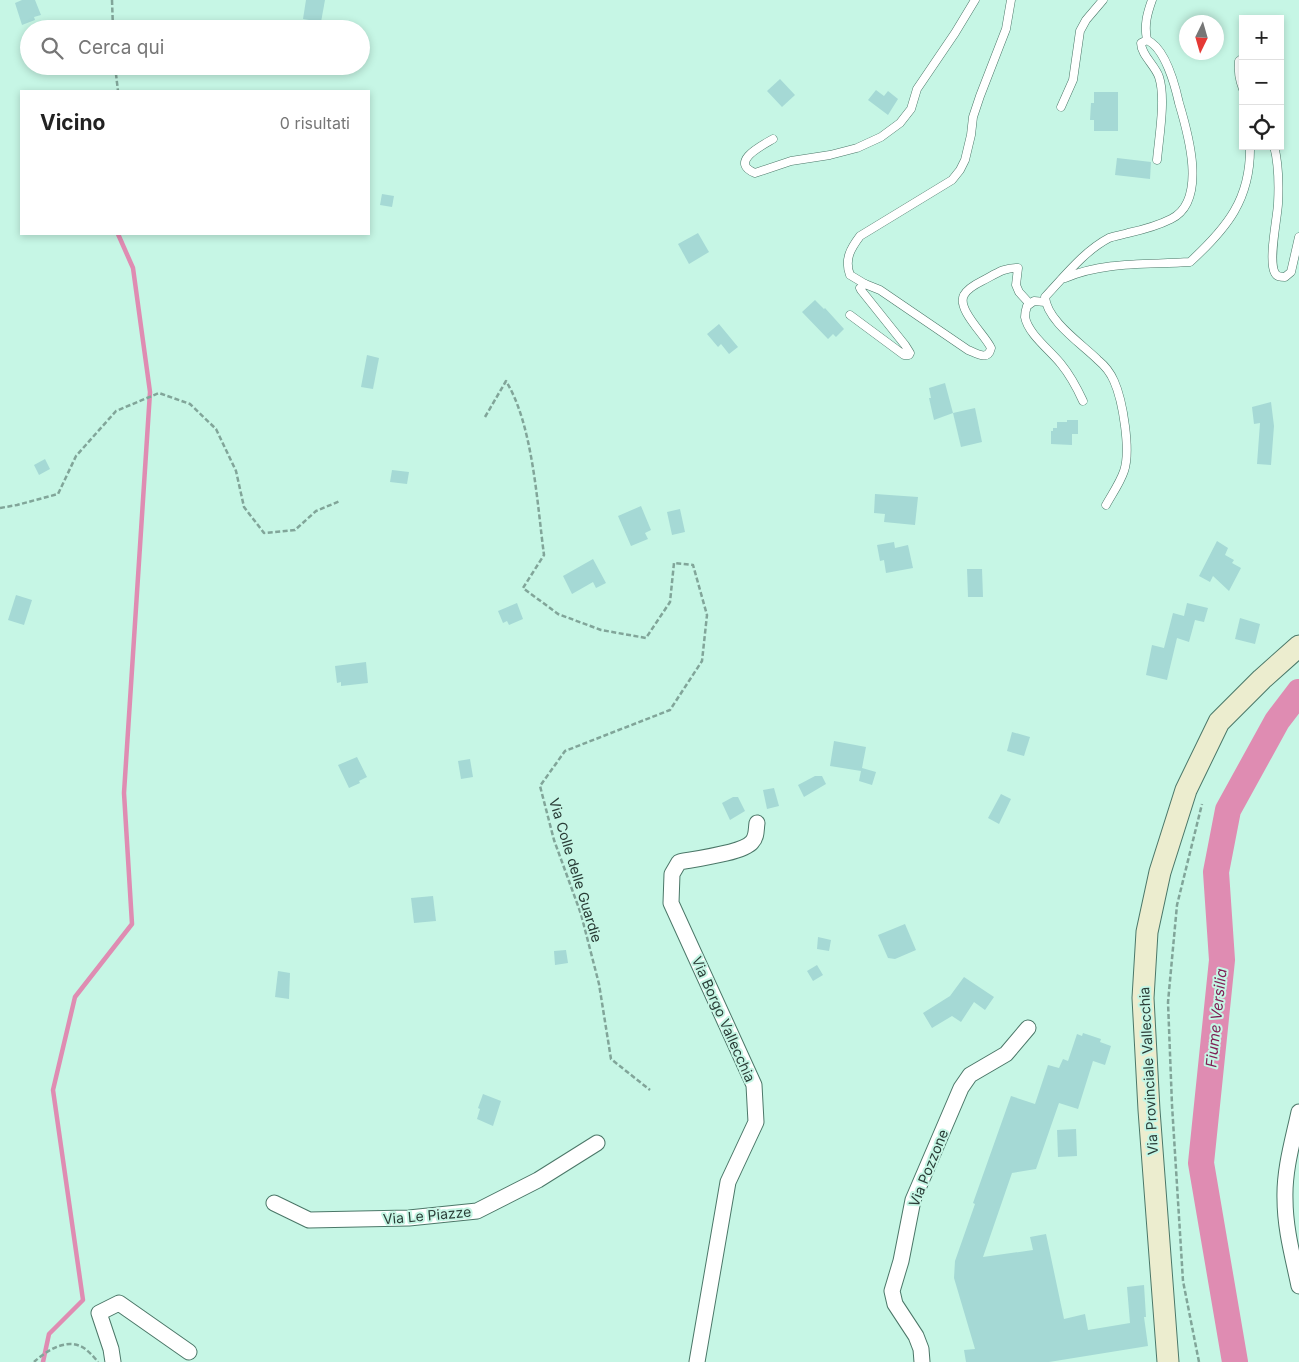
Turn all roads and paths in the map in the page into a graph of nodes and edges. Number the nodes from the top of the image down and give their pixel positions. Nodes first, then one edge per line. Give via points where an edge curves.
1 (112, 0) edge
2 (975, 0) edge
3 (1011, 0) edge
4 (1103, 0) edge
5 (1152, 0) edge
6 (113, 20) edge
7 (1147, 40) junction
8 (1239, 61) edge
9 (116, 75) edge
10 (1239, 79) edge
11 (118, 90) edge
12 (1061, 107) dead end
13 (773, 139) dead end
14 (1250, 150) edge
15 (1275, 150) edge
16 (1157, 160) dead end
17 (1299, 237) edge
18 (1062, 280) junction
19 (864, 284) junction
20 (1045, 302) junction
21 (1029, 303) junction
22 (850, 315) dead end
23 (1083, 401) dead end
24 (485, 417) dead end
25 (340, 501) dead end
26 (1106, 505) dead end
27 (0, 508) edge
28 (1299, 646) edge
29 (1203, 799) dead end
30 (757, 823) dead end
31 (1028, 1028) dead end
32 (650, 1090) dead end
33 (1299, 1112) edge
34 (597, 1144) dead end
35 (274, 1203) dead end
36 (1299, 1286) edge
37 (189, 1352) dead end
38 (34, 1362) edge
39 (98, 1362) edge
40 (113, 1362) edge
41 (696, 1362) edge
42 (922, 1362) edge
43 (1168, 1362) edge
44 (1199, 1362) edge

1 - 6 path
2 - 13 lane via 916,88 911,109 881,137 857,148 750,171 746,167 747,155
3 - 19 lane via 1006,29 976,110 965,160 952,180 860,236 850,250 848,262 850,274
4 - 12 lane via 1080,31 1073,80
5 - 7 lane via 1146,18
7 - 16 lane via 1141,43 1141,50 1159,77 1162,93
7 - 18 lane via 1157,48 1173,80 1189,139 1191,191 1188,201 1172,219 1110,238 1080,259
8 - 10 lane
9 - 11 path
14 - 18 lane via 1246,189 1230,221 1190,262 1124,264 1081,271
15 - 17 lane via 1278,203 1272,256 1275,273 1279,277 1291,272
18 - 20 lane via 1045,297
19 - 21 lane via 880,290 968,350 982,356 990,353 991,348 963,304 965,293 1008,268 1018,268 1016,285
19 - 22 lane via 860,288 864,296 910,353 904,355
20 - 21 lane
20 - 26 lane via 1050,313 1071,336 1100,361 1114,381 1119,397 1127,458 1124,472
21 - 23 lane via 1025,317 1028,325 1061,364
24 - 32 path, Via Colle delle Guardie via 506,381 514,394 528,440 544,555 523,588 558,614 601,630 646,638 670,602 674,563 693,565 707,615 702,661 670,710 565,751 540,786 554,840 581,914 599,984 611,1059
25 - 27 path via 316,511 295,530 264,533 244,507 236,471 216,430 190,404 159,394 116,411 76,456 58,494
28 - 43 main road, Via Provinciale Vallecchia via 1219,722 1186,790 1160,872 1148,932 1143,998
29 - 44 path via 1177,905 1168,1002 1183,1281
30 - 41 street, Via Borgo Vallecchia via 756,837 742,850 679,862 672,874 671,903 754,1085 756,1122 728,1182
31 - 42 street, Via Pozzone via 1006,1054 970,1075 961,1088 913,1200 892,1291 895,1304 916,1336
33 - 36 street via 1285,1198 1287,1230
34 - 35 street, Via Le Piazze via 478,1211 409,1218 309,1220
37 - 40 street via 119,1303 100,1314
38 - 39 path via 44,1353 66,1344 81,1346

